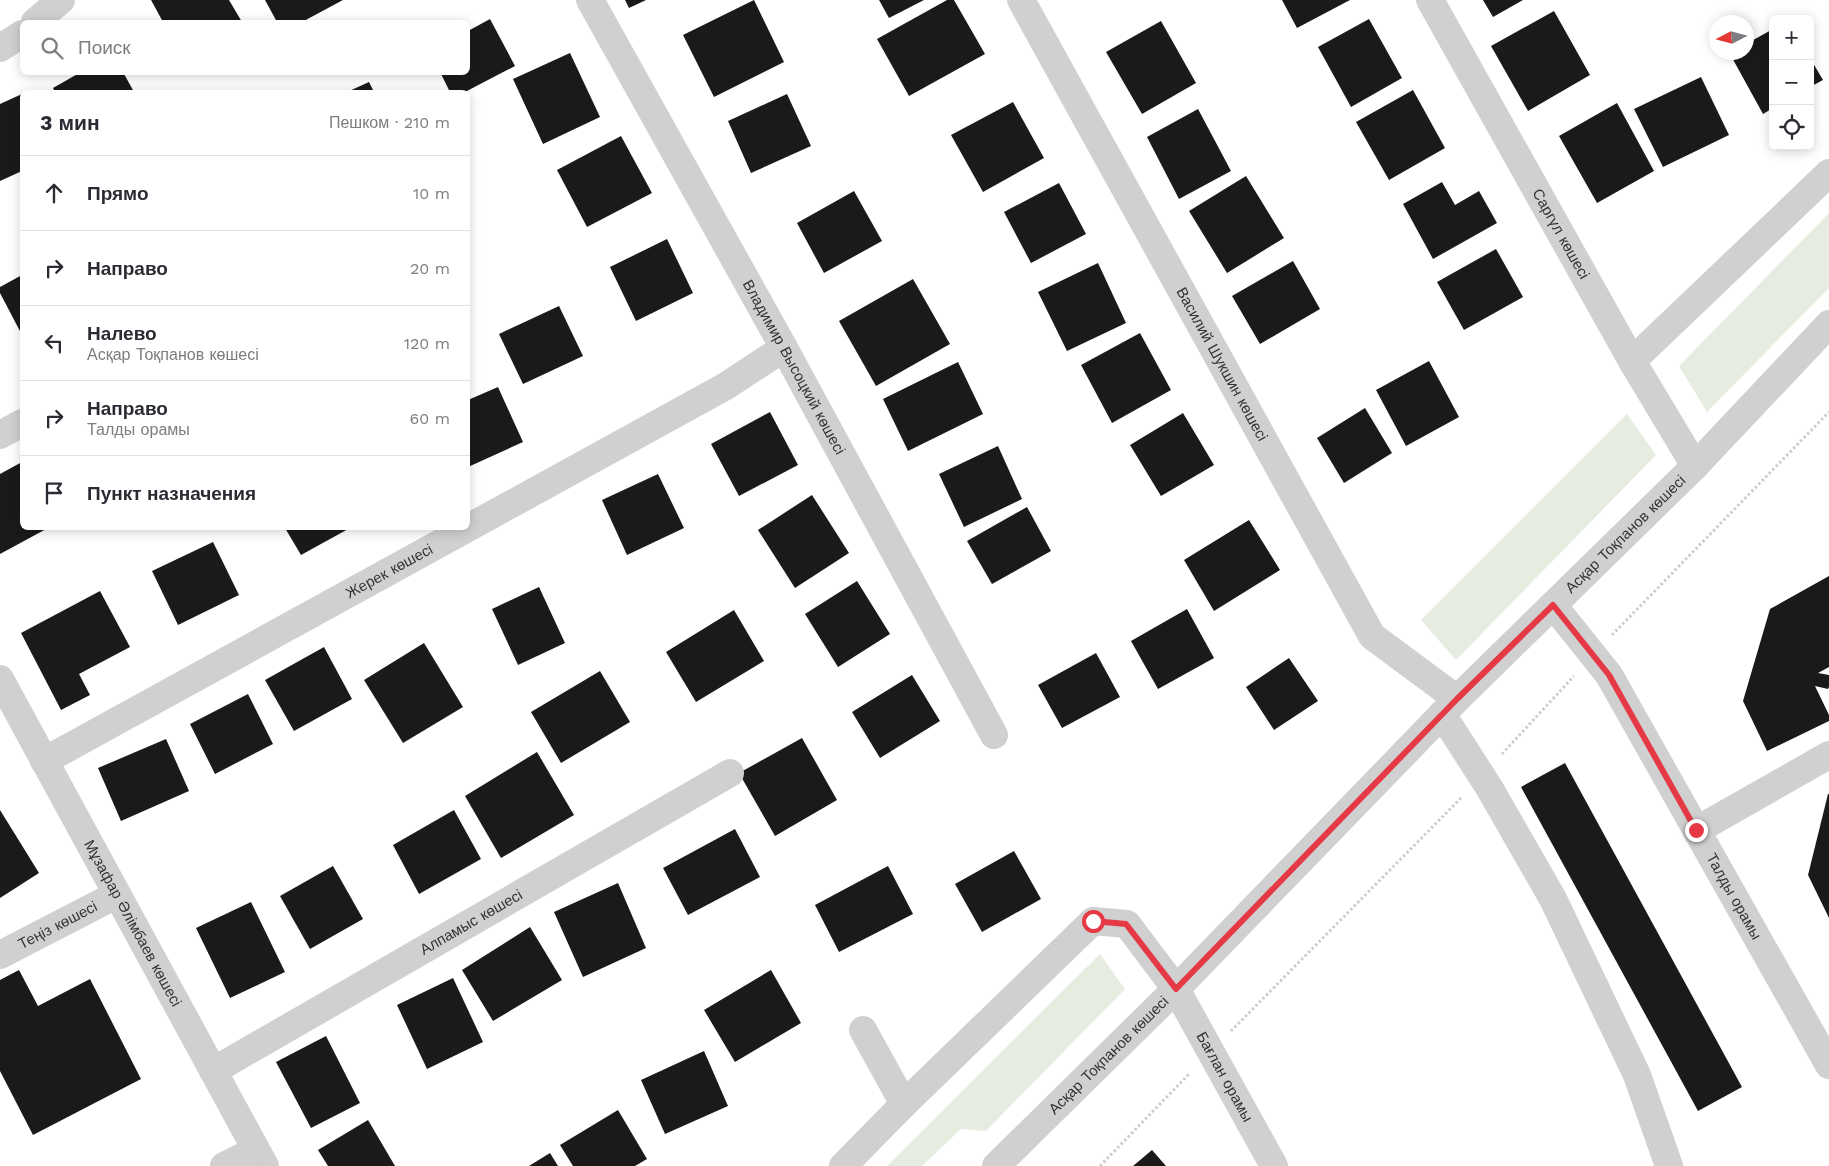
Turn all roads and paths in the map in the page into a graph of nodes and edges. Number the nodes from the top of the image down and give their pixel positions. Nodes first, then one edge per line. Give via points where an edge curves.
1 (61, 0) edge
2 (590, 0) edge
3 (1021, 0) edge
4 (1430, 0) edge
5 (38, 20) edge
6 (20, 35) edge
7 (0, 48) edge
8 (1829, 173) edge
9 (1829, 324) edge
10 (784, 348) junction
11 (1632, 361) junction
12 (1829, 412) edge
13 (20, 424) edge
14 (0, 435) edge
15 (1695, 466) junction
16 (470, 526) edge
17 (463, 530) edge
18 (1553, 605) junction
19 (1593, 654) junction
20 (0, 680) edge
21 (1450, 707) junction
22 (994, 735) dead end
23 (1829, 755) edge
24 (44, 760) junction
25 (730, 773) dead end
26 (1482, 777) junction
27 (1696, 830) junction
28 (116, 895) junction
29 (0, 956) edge
30 (1176, 989) junction
31 (863, 1030) dead end
32 (1211, 1052) junction
33 (1829, 1065) edge
34 (213, 1072) junction
35 (904, 1104) junction
36 (260, 1158) edge
37 (224, 1166) edge
38 (844, 1166) edge
39 (996, 1166) edge
40 (1100, 1166) edge
41 (1274, 1166) edge
42 (1669, 1166) edge

1 - 5 street
2 - 10 street, Владимир Высоцкий көшесі
3 - 21 street, Василий Шукшин көшесі via 1372,636
4 - 11 street, Саргүл көшесі
6 - 7 street
8 - 11 street
9 - 15 street, Асқар Тоқпанов көшесі
10 - 16 street, Жерек көшесі via 726,386
10 - 22 street, Владимир Высоцкий көшесі
11 - 15 street, Саргүл көшесі
12 - 19 path
13 - 14 street
15 - 18 street, Асқар Тоқпанов көшесі
17 - 24 street, Жерек көшесі
18 - 19 street, Талды орамы
18 - 21 street, Асқар Тоқпанов көшесі
19 - 26 path
19 - 27 street, Талды орамы via 1609,675
20 - 24 street, Мұзафар Әлімбаев көшесі
21 - 26 street
21 - 30 street, Асқар Тоқпанов көшесі
23 - 27 street
24 - 28 street, Мұзафар Әлімбаев көшесі
25 - 34 street, Алпамыс көшесі
26 - 32 path
26 - 42 street via 1557,908 1637,1075
27 - 33 street, Талды орамы
28 - 29 street, Теңіз көшесі
28 - 34 street, Мұзафар Әлімбаев көшесі
30 - 32 street, Бағлан орамы
30 - 35 street, Бағлан орамы via 1126,924 1093,921
30 - 39 street, Асқар Тоқпанов көшесі
31 - 35 street
32 - 40 path
32 - 41 street, Бағлан орамы
34 - 36 street, Мұзафар Әлімбаев көшесі
35 - 38 street, Бағлан орамы
36 - 37 street

